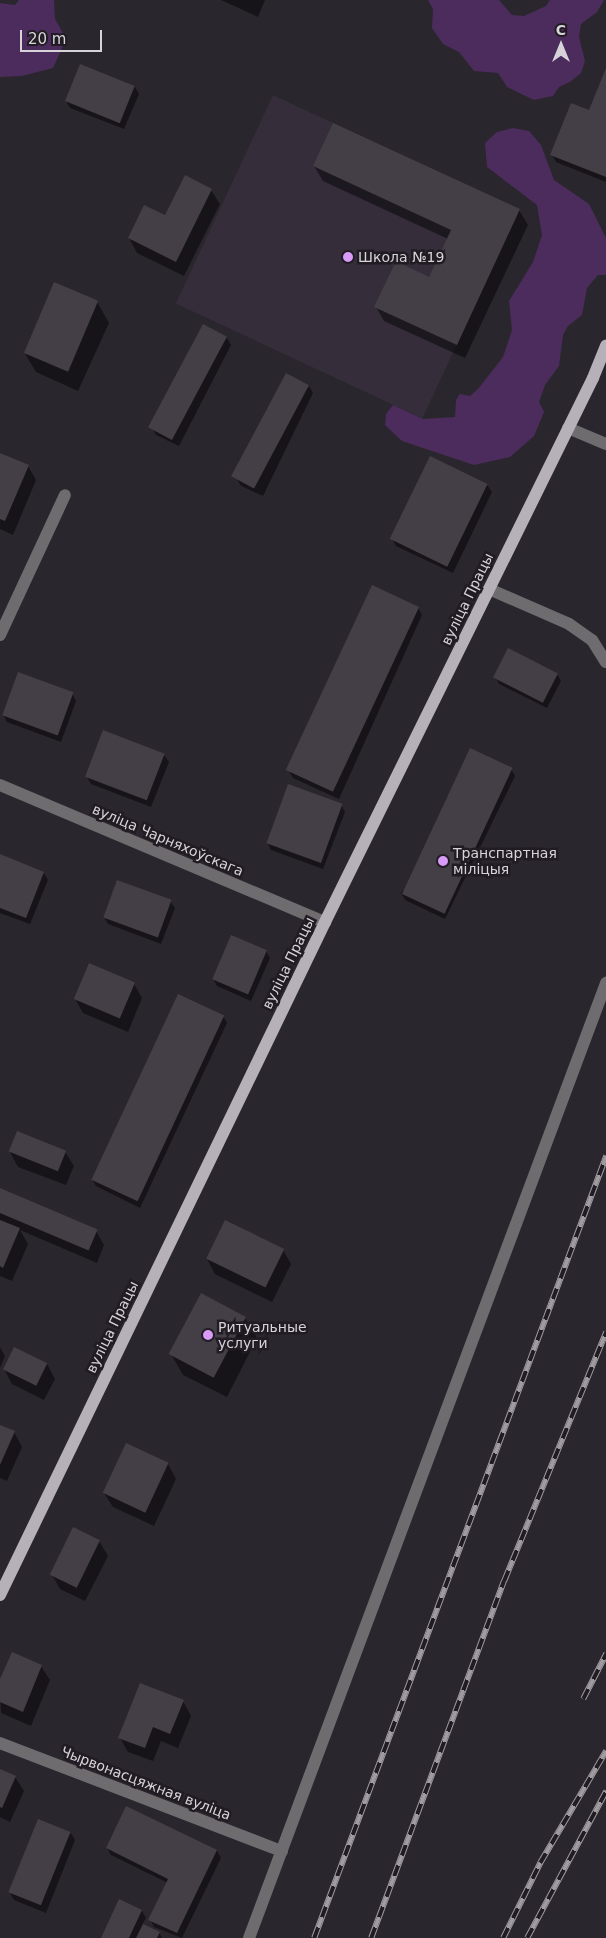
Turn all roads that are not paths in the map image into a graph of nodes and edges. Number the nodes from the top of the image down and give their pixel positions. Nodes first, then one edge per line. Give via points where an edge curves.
1 (606, 344) edge
2 (568, 428) junction
3 (606, 444) edge
4 (65, 495) dead end
5 (489, 589) junction
6 (0, 635) edge
7 (606, 662) edge
8 (0, 785) edge
9 (325, 922) junction
10 (606, 983) edge
11 (0, 1595) edge
12 (0, 1743) edge
13 (282, 1851) junction
14 (249, 1938) edge

1 - 2 main road, вуліца Працы
2 - 3 street
2 - 5 main road, вуліца Працы
4 - 6 street
5 - 7 street via 569,624 592,640
5 - 9 main road, вуліца Працы
8 - 9 street, вуліца Чарняхоўскага
9 - 11 main road, вуліца Працы
10 - 13 street
12 - 13 street, Чырвонасцяжная вуліца
13 - 14 street

